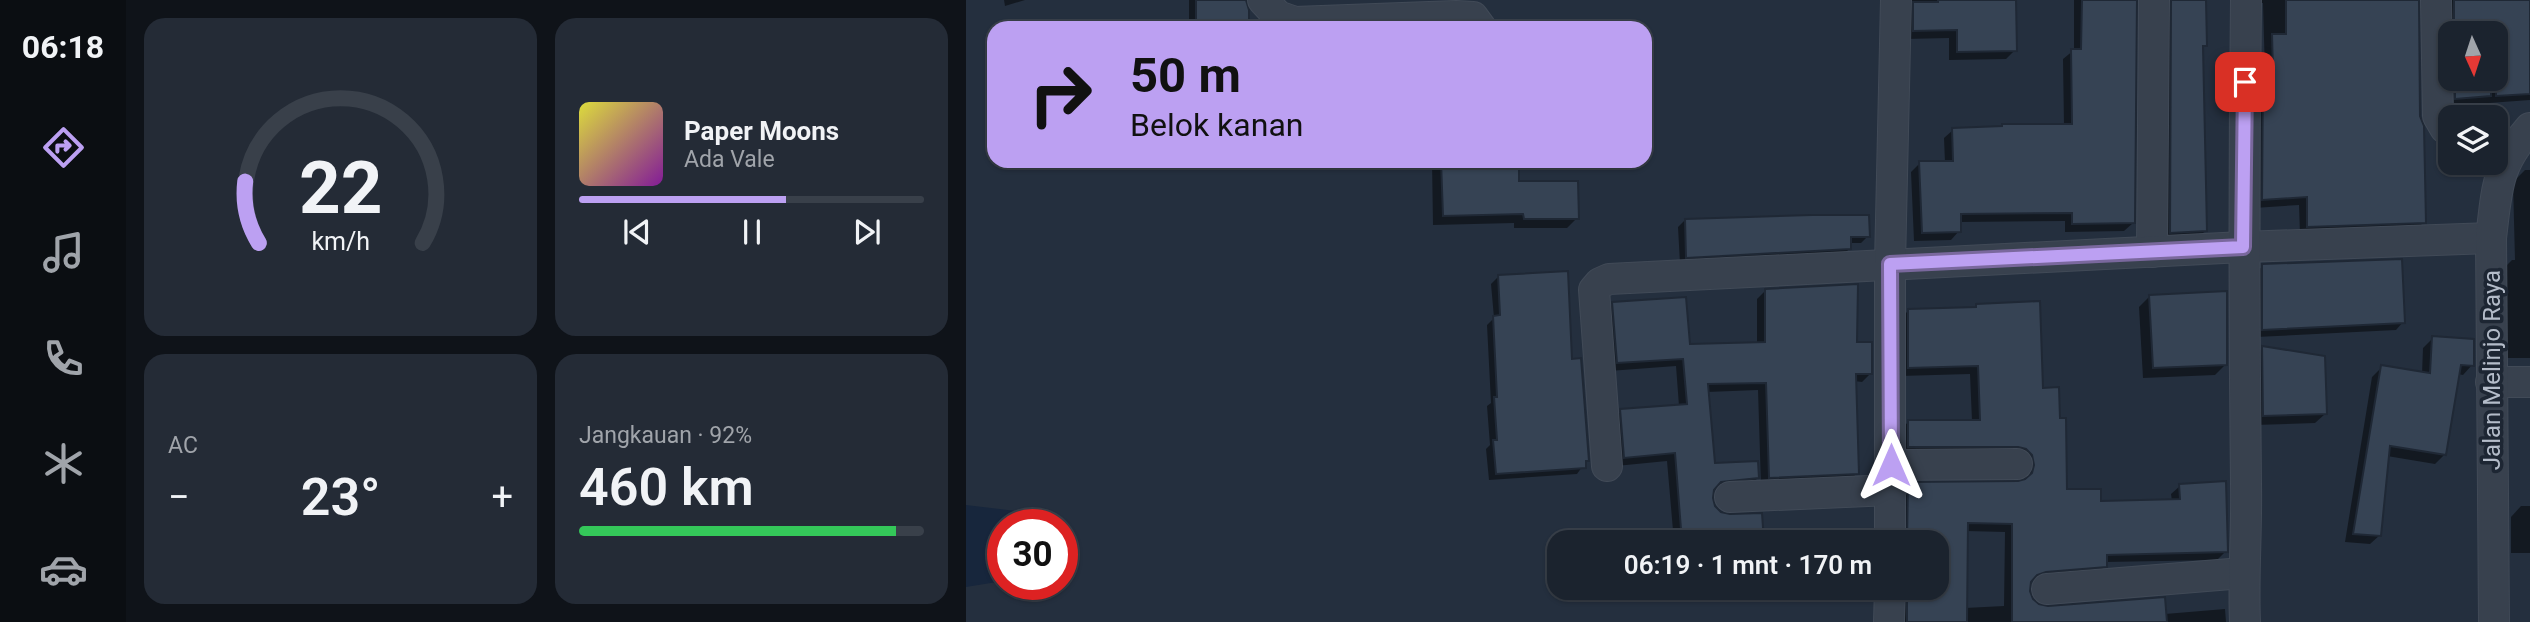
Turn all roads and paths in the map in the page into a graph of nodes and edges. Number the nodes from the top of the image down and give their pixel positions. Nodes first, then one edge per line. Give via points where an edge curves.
1 (1262, 0) edge
2 (1896, 0) edge
3 (2154, 0) edge
4 (2246, 0) edge
5 (2436, 0) edge
6 (1292, 21) edge
7 (1322, 21) edge
8 (1475, 21) edge
9 (2438, 116) edge
10 (2530, 128) edge
11 (2508, 129) edge
12 (2491, 238) junction
13 (2243, 247) junction
14 (2152, 252) junction
15 (1890, 264) junction
16 (2491, 382) junction
17 (2530, 382) edge
18 (2017, 464) dead end
19 (1607, 466) dead end
20 (1891, 478) junction
21 (1730, 497) dead end
22 (1891, 530) edge
23 (2243, 573) junction
24 (2048, 589) dead end
25 (1890, 600) edge
26 (1889, 622) edge
27 (2245, 622) edge
28 (2494, 622) edge

1 - 6 street via 1278,16
2 - 15 street
3 - 14 street
4 - 13 street
5 - 9 street
7 - 8 street via 1456,16
10 - 11 street
10 - 12 street, Jalan Melinjo Raya via 2511,151 2499,177
12 - 13 street
12 - 16 street, Jalan Melinjo Raya
13 - 14 street
13 - 23 street
14 - 15 street
15 - 19 street via 1600,283 1594,290
15 - 20 street
16 - 17 street
16 - 28 street, Jalan Melinjo Raya
18 - 20 street
20 - 21 street
20 - 22 street
23 - 24 street
23 - 27 street
25 - 26 street

